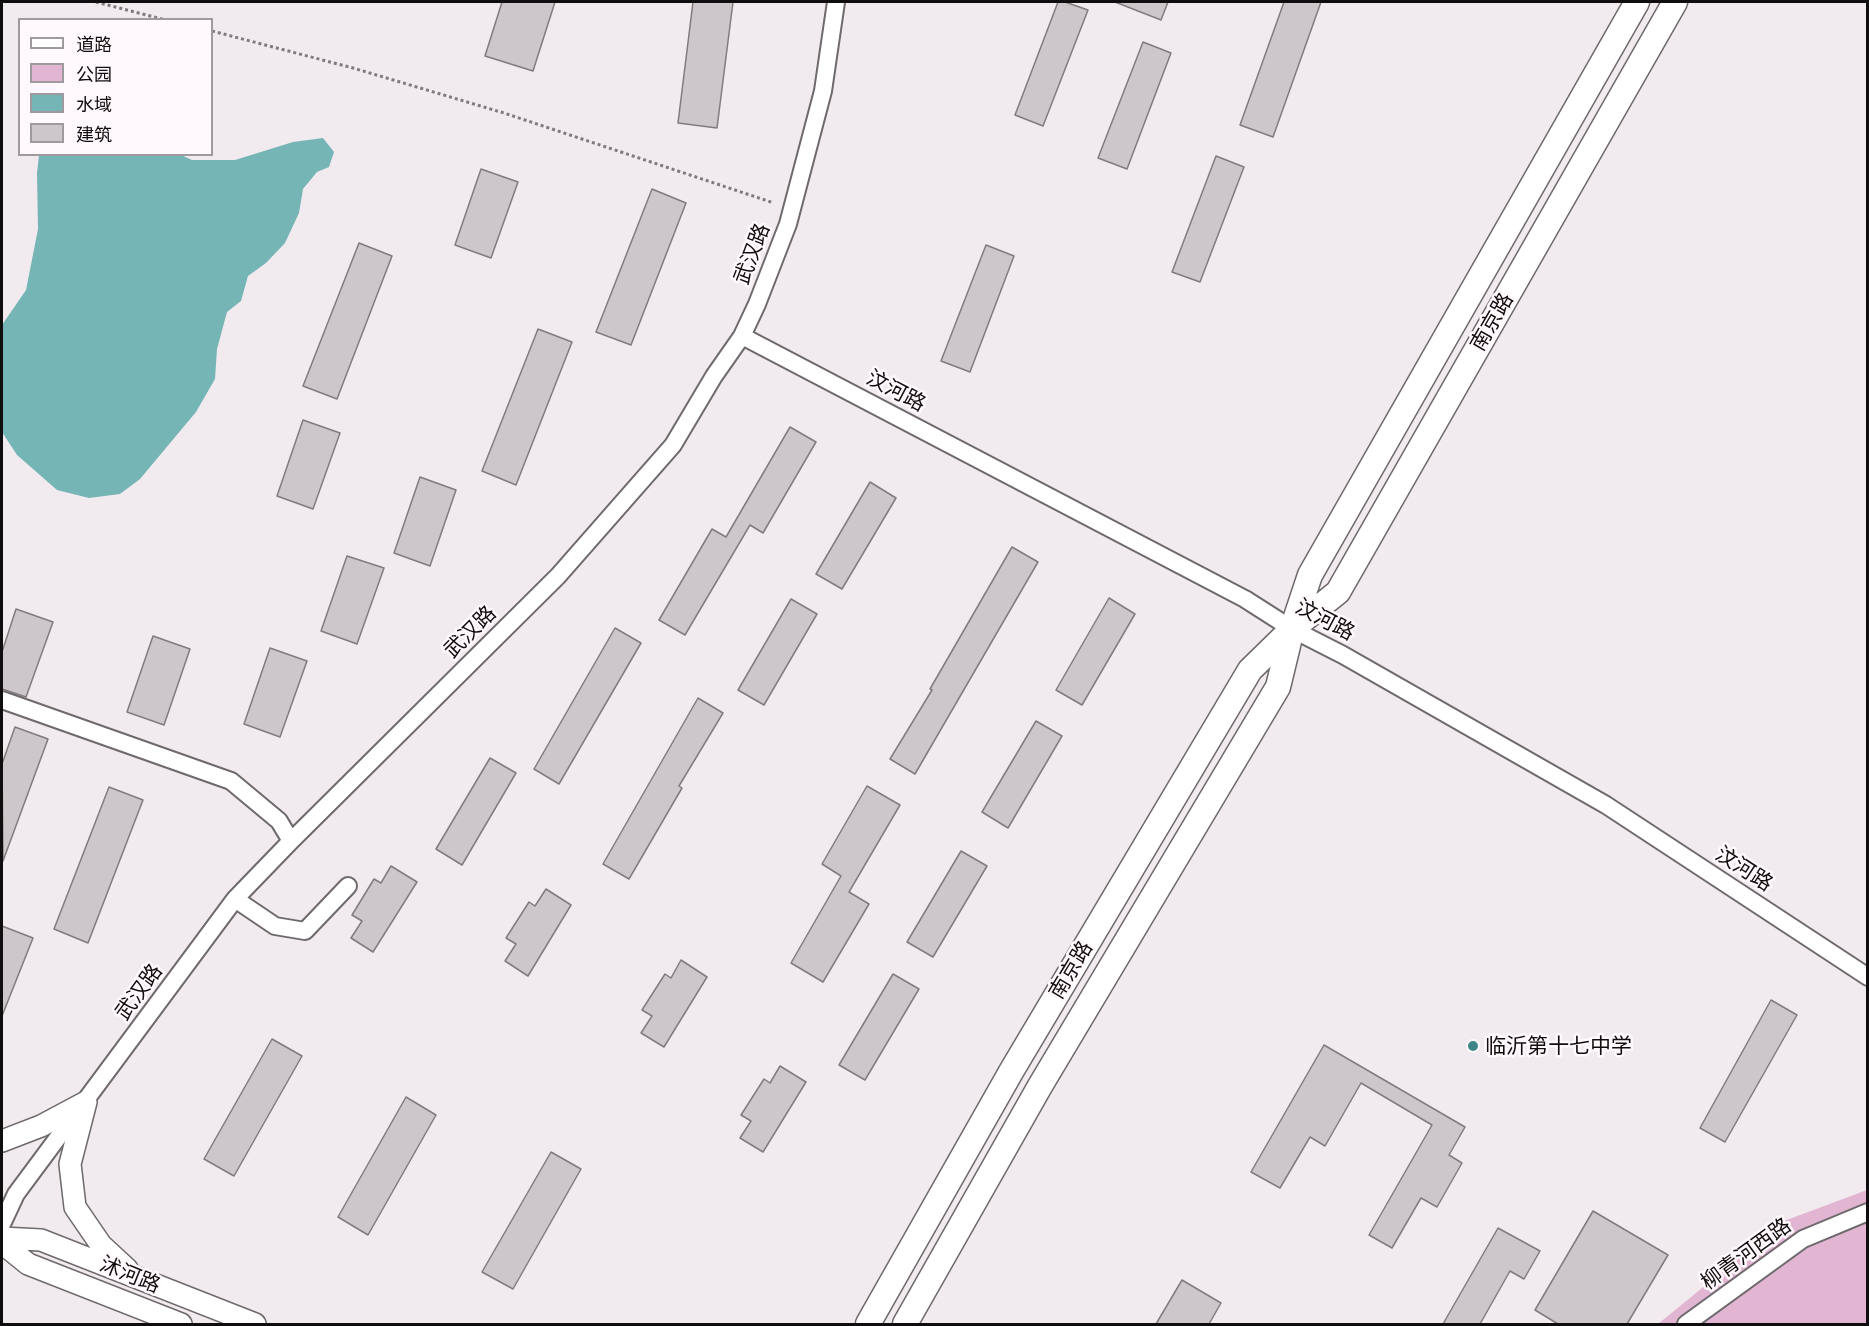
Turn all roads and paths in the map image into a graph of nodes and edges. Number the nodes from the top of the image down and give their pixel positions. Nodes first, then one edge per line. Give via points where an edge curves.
1 (96, 2) edge
2 (836, 2) edge
3 (1637, 2) edge
4 (1675, 2) edge
5 (158, 18) edge
6 (213, 31) edge
7 (774, 203) dead end
8 (742, 336) junction
9 (1292, 629) junction
10 (2, 700) edge
11 (291, 841) junction
12 (348, 886) dead end
13 (235, 899) junction
14 (1868, 977) edge
15 (86, 1102) junction
16 (2, 1141) edge
17 (1868, 1212) edge
18 (2, 1224) edge
19 (2, 1238) edge
20 (2, 1243) edge
21 (139, 1279) junction
22 (181, 1324) edge
23 (255, 1324) edge
24 (868, 1324) edge
25 (905, 1324) edge
26 (1686, 1324) edge

1 - 5 path
2 - 8 street, 武汉路 via 823,91 788,224
3 - 9 highway, 南京路 via 1310,575
4 - 9 highway, 南京路 via 1338,592
6 - 7 path via 504,113
8 - 9 street, 汶河路 via 1224,588
8 - 11 street, 武汉路 via 673,445 558,576
9 - 14 street, 汶河路 via 1606,805
9 - 24 highway, 南京路 via 1250,670 1012,1070
9 - 25 highway, 南京路 via 1278,687 1040,1086
10 - 11 street via 231,781 279,821
11 - 13 street, 武汉路
12 - 13 street via 305,931 275,926
13 - 15 street, 武汉路
15 - 16 main road
15 - 18 street, 武汉路 via 16,1194
15 - 21 main road via 70,1164 75,1207 101,1245
17 - 26 street, 柳青河西路 via 1803,1239
19 - 21 main road, 沭河路 via 41,1240
20 - 22 main road, 沭河路 via 28,1264
21 - 23 main road, 沭河路

